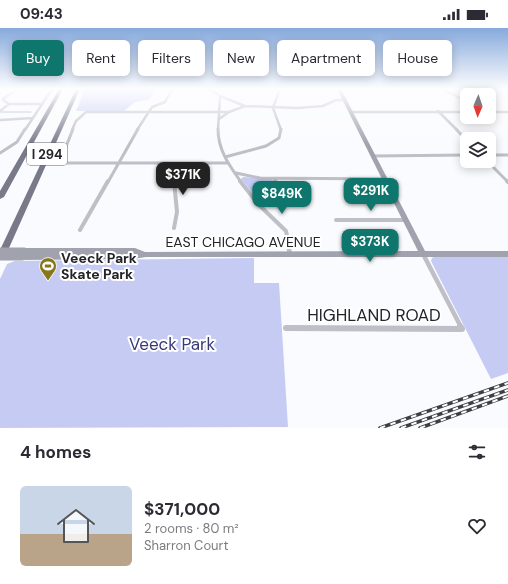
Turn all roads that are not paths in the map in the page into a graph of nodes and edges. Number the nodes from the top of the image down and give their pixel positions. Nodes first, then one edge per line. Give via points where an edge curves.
1 (40, 108) edge
2 (50, 108) edge
3 (69, 108) edge
4 (151, 108) edge
5 (220, 108) edge
6 (241, 108) edge
7 (273, 108) edge
8 (293, 108) edge
9 (316, 108) edge
10 (348, 108) edge
11 (148, 112) junction
12 (220, 112) junction
13 (229, 112) junction
14 (350, 112) junction
15 (438, 112) junction
16 (460, 112) edge
17 (496, 112) edge
18 (508, 112) edge
19 (33, 118) junction
20 (220, 119) junction
21 (0, 120) edge
22 (460, 134) edge
23 (0, 154) edge
24 (496, 155) edge
25 (508, 155) edge
26 (373, 156) junction
27 (460, 156) edge
28 (224, 157) junction
29 (228, 163) junction
30 (117, 164) junction
31 (172, 164) junction
32 (494, 168) edge
33 (236, 173) junction
34 (278, 178) junction
35 (384, 179) junction
36 (508, 182) edge
37 (0, 197) edge
38 (259, 205) junction
39 (336, 220) dead end
40 (406, 220) junction
41 (174, 228) dead end
42 (80, 230) dead end
43 (0, 251) edge
44 (23, 254) junction
45 (290, 254) junction
46 (423, 254) junction
47 (508, 254) edge
48 (0, 257) edge
49 (0, 260) edge
50 (286, 328) dead end

1 - 19 street
2 - 37 highway, I 294
3 - 49 highway, I 294
4 - 11 street
5 - 12 street
6 - 13 street
7 - 28 street via 280,128 276,141
8 - 9 street
10 - 14 main road
11 - 12 street
11 - 30 street
11 - 30 street via 86,112 76,121 62,162
12 - 13 street
12 - 20 street
13 - 20 street
14 - 15 street
14 - 26 main road
15 - 16 street
15 - 22 street
17 - 18 street
19 - 21 street
19 - 23 street via 17,142
20 - 28 street via 218,139
24 - 25 street
26 - 27 street
26 - 35 main road
28 - 29 street
29 - 31 street
29 - 33 street
30 - 31 street
30 - 42 street
31 - 41 street via 177,212
32 - 36 street
33 - 34 street via 260,178
33 - 38 street
34 - 35 street
34 - 38 street via 263,193
35 - 40 main road
38 - 45 street via 286,231
39 - 40 street
40 - 46 main road
43 - 44 main road, bridge
44 - 45 main road, EAST CHICAGO AVENUE
44 - 48 main road, bridge
45 - 46 main road, EAST CHICAGO AVENUE
46 - 47 main road, EAST CHICAGO AVENUE
46 - 50 street, HIGHLAND ROAD via 462,329

